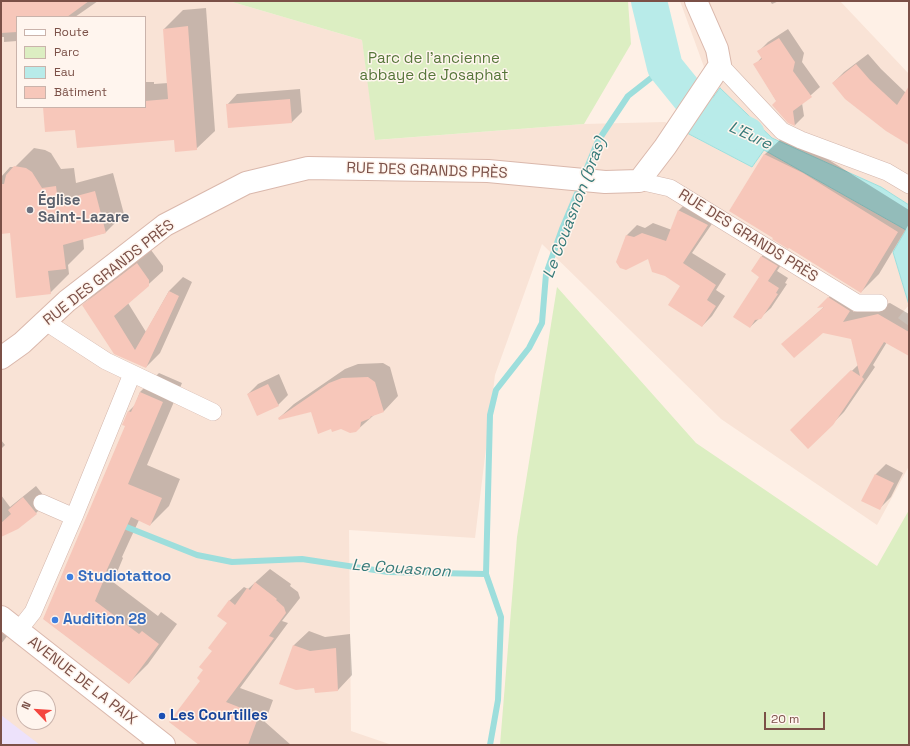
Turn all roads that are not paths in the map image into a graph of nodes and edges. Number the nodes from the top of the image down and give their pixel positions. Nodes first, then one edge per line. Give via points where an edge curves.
1 (696, 1) edge
2 (717, 70) junction
3 (639, 181) junction
4 (909, 185) edge
5 (879, 303) dead end
6 (46, 322) junction
7 (1, 358) edge
8 (132, 374) junction
9 (213, 412) dead end
10 (42, 503) dead end
11 (74, 517) junction
12 (1, 617) edge
13 (18, 631) junction
14 (164, 745) edge

1 - 2 street via 717,49
2 - 3 street
2 - 4 street via 782,131 887,172
3 - 5 street, RUE DES GRANDS PRÈS via 670,188 857,303
3 - 6 street, RUE DES GRANDS PRÈS via 605,182 488,171 308,168 246,183 165,225 67,301
6 - 7 street, RUE DES GRANDS PRÈS
6 - 8 street via 106,361
8 - 9 street
8 - 11 street
10 - 11 street
11 - 13 street via 33,612
12 - 13 street, AVENUE DE LA PAIX
13 - 14 street, AVENUE DE LA PAIX

